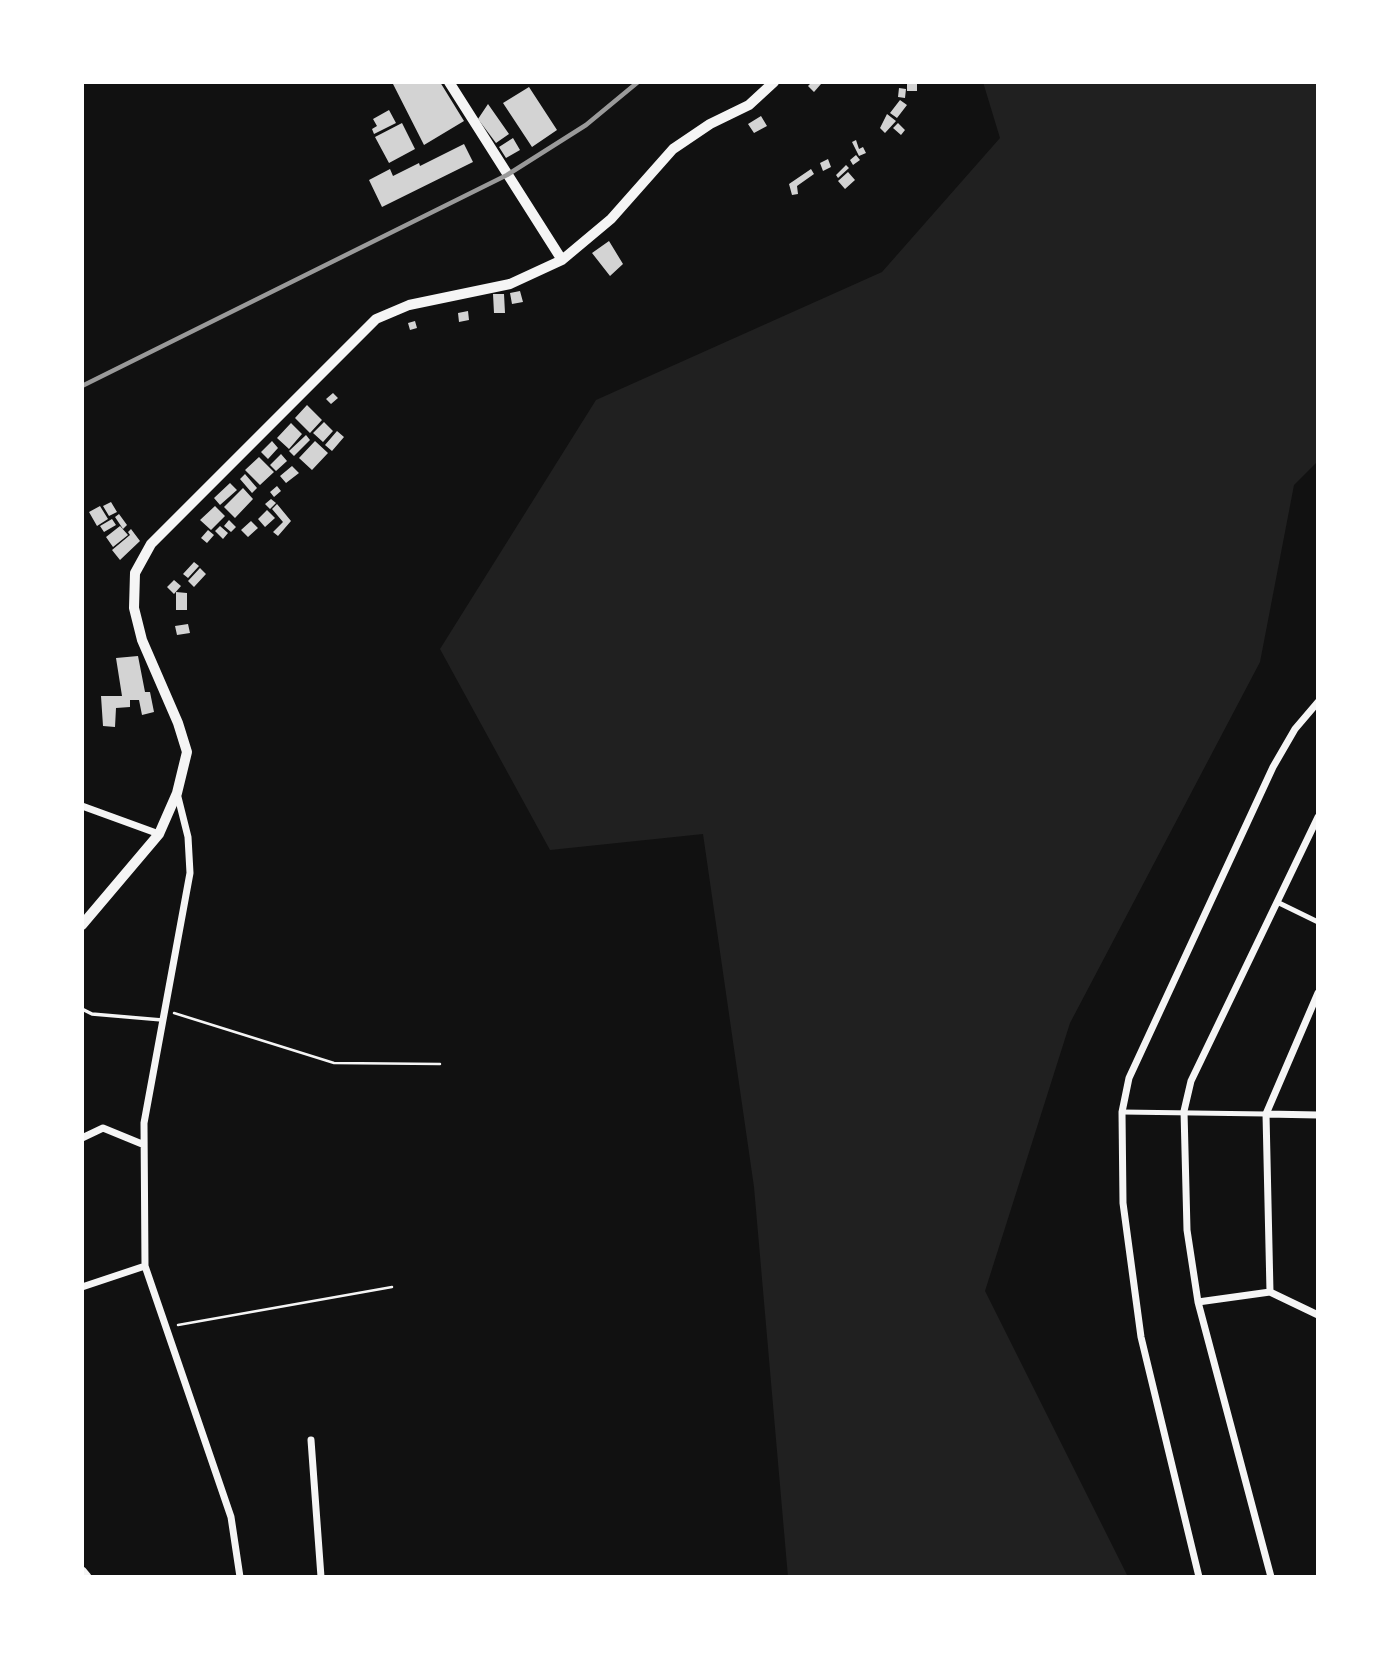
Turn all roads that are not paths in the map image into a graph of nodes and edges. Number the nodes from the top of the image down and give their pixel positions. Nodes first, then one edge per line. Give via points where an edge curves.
1 (449, 82) edge
2 (774, 82) edge
3 (562, 260) junction
4 (1318, 702) edge
5 (177, 793) junction
6 (82, 806) edge
7 (1318, 817) edge
8 (159, 834) junction
9 (1277, 902) junction
10 (1318, 922) edge
11 (82, 925) edge
12 (1318, 993) edge
13 (82, 1009) edge
14 (164, 1020) junction
15 (1184, 1111) junction
16 (1122, 1112) junction
17 (1266, 1114) junction
18 (1318, 1115) edge
19 (82, 1138) edge
20 (142, 1143) junction
21 (145, 1266) junction
22 (82, 1287) edge
23 (1270, 1292) junction
24 (1198, 1302) junction
25 (1318, 1315) edge
26 (310, 1440) dead end
27 (82, 1570) edge
28 (86, 1577) edge
29 (240, 1577) edge
30 (321, 1577) edge
31 (1199, 1577) edge
32 (1271, 1577) edge

1 - 3 main road
2 - 3 main road via 749,105 673,149 611,219
3 - 5 main road via 510,284 409,305 376,318 151,544 135,573 134,608 142,640 187,752
4 - 16 street via 1295,729 1273,767 1129,1078
5 - 8 main road
5 - 14 street via 188,837 190,873
6 - 8 street
7 - 9 street
8 - 11 main road
9 - 10 street
9 - 15 street via 1191,1082
12 - 17 street
13 - 14 lane via 92,1014
14 - 20 street
15 - 16 street
15 - 17 street
15 - 24 street via 1187,1230
16 - 31 street via 1123,1203 1141,1337
17 - 18 street
17 - 23 street
19 - 20 street via 103,1129
20 - 21 street
21 - 22 street
21 - 29 street via 231,1517
23 - 24 street
23 - 25 street
24 - 32 street
26 - 30 street
27 - 28 street

